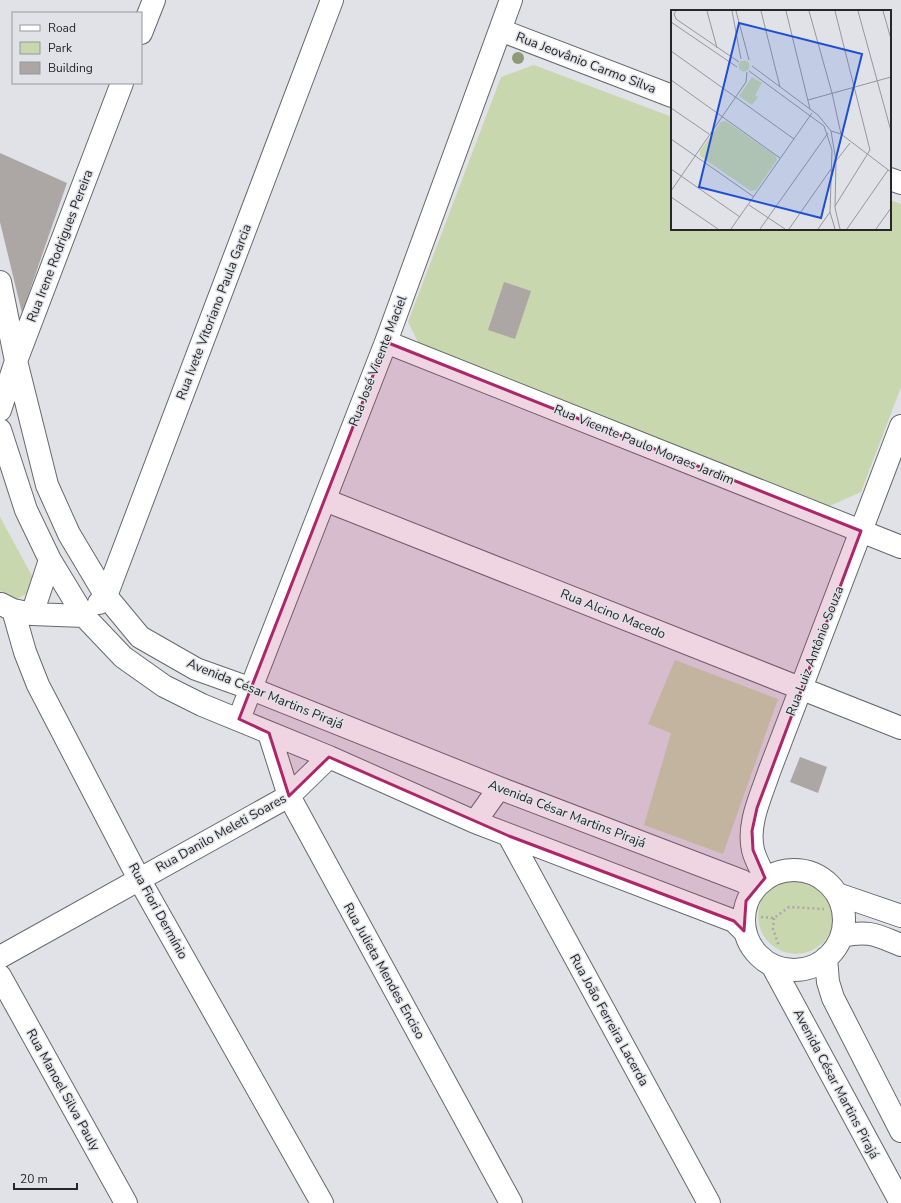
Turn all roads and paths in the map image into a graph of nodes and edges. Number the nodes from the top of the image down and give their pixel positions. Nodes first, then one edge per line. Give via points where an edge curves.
1 (154, 0) edge
2 (332, 0) edge
3 (512, 0) edge
4 (142, 30) edge
5 (500, 30) junction
6 (122, 84) edge
7 (671, 96) edge
8 (891, 179) edge
9 (901, 183) edge
10 (0, 282) edge
11 (386, 342) junction
12 (16, 360) junction
13 (0, 410) edge
14 (901, 426) edge
15 (0, 430) edge
16 (325, 500) junction
17 (861, 531) junction
18 (901, 547) edge
19 (50, 560) junction
20 (106, 596) junction
21 (15, 609) edge
22 (84, 616) junction
23 (252, 689) junction
24 (801, 689) junction
25 (240, 719) junction
26 (901, 728) edge
27 (269, 733) junction
28 (329, 757) junction
29 (499, 788) junction
30 (290, 796) junction
31 (475, 822) junction
32 (509, 836) junction
33 (139, 879) junction
34 (760, 883) junction
35 (840, 896) junction
36 (901, 916) edge
37 (744, 931) junction
38 (842, 936) junction
39 (901, 944) edge
40 (0, 957) edge
41 (826, 958) junction
42 (772, 966) junction
43 (0, 976) edge
44 (901, 1131) edge
45 (126, 1203) edge
46 (322, 1203) edge
47 (511, 1203) edge
48 (709, 1203) edge
49 (901, 1203) edge

1 - 4 street
2 - 20 street, Rua Ivete Vitoriano Paula Garcia
3 - 5 street, Rua José Vicente Maciel
5 - 7 street, Rua Jeovânio Carmo Silva
5 - 11 street, Rua José Vicente Maciel
6 - 12 street, Rua Irene Rodrigues Pereira
8 - 9 street
10 - 12 street, Avenida César Martins Pirajá
11 - 16 street, Rua José Vicente Maciel
11 - 17 street, Rua Vicente Paulo Moraes Jardim
12 - 13 street, Rua Irene Rodrigues Pereira
12 - 20 street, Avenida César Martins Pirajá via 47,485 69,534
14 - 17 street, Rua Luiz Antônio Souza
15 - 19 street via 26,510
16 - 23 street, Rua José Vicente Maciel
16 - 24 street, Rua Alcino Macedo
17 - 18 street, Rua Vicente Paulo Moraes Jardim
17 - 24 street, Rua Luiz Antônio Souza
19 - 21 street
19 - 22 street
20 - 22 street, Rua Ivete Vitoriano Paula Garcia
20 - 23 street, Avenida César Martins Pirajá via 140,637 196,669
21 - 22 street
21 - 33 street, Rua Fiori Dermínio via 25,652 38,685
22 - 25 street via 123,657 164,686 202,705
23 - 25 street, Rua José Vicente Maciel
23 - 29 street, Avenida César Martins Pirajá
24 - 26 street, Rua Alcino Macedo
24 - 34 street, Rua Luiz Antônio Souza via 769,772 752,831
25 - 27 street
27 - 28 street
27 - 30 street, Rua Julieta Mendes Enciso
28 - 30 street, Rua Danilo Meleti Soares
28 - 31 street
29 - 31 street
29 - 34 street, Avenida César Martins Pirajá via 742,881
30 - 33 street, Rua Danilo Meleti Soares
30 - 47 street, Rua Julieta Mendes Enciso
31 - 32 street
32 - 37 street via 734,921
32 - 48 street, Rua João Ferreira Lacerda
33 - 40 street, Rua Danilo Meleti Soares
33 - 46 street, Rua Fiori Dermínio
34 - 35 street via 778,872 806,870 831,884
34 - 37 street via 746,901
35 - 36 street
35 - 38 street via 844,909
37 - 42 street via 759,957
38 - 39 street via 856,933 873,934
38 - 41 street
41 - 42 street via 815,966 802,970
41 - 44 street via 832,998
42 - 49 street, Avenida César Martins Pirajá
43 - 45 street, Rua Manoel Silva Pauly

